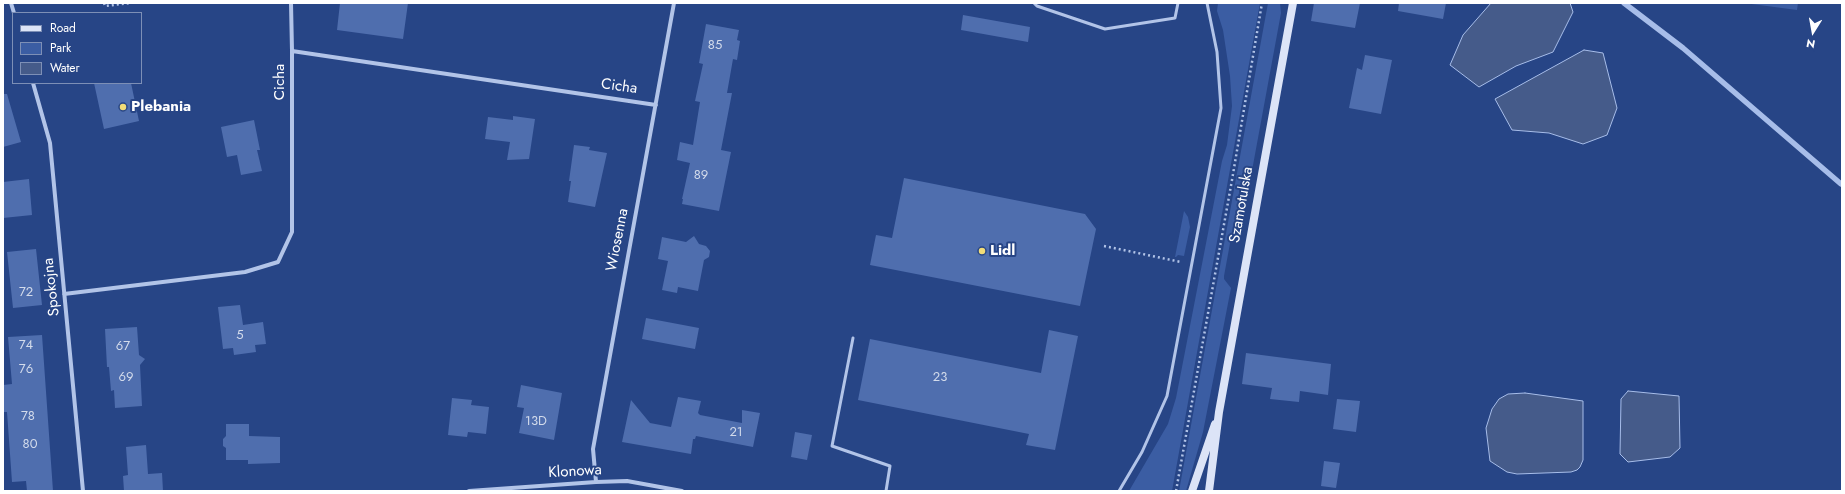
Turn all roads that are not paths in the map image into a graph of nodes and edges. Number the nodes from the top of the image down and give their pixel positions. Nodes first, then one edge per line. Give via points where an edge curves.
1 (291, 3) edge
2 (674, 3) edge
3 (1034, 3) edge
4 (1178, 3) edge
5 (1207, 3) edge
6 (1294, 3) edge
7 (292, 51) junction
8 (33, 84) edge
9 (656, 105) junction
10 (64, 294) junction
11 (853, 338) dead end
12 (1219, 412) junction
13 (596, 482) junction
14 (83, 491) edge
15 (469, 491) edge
16 (682, 491) edge
17 (886, 491) edge
18 (1118, 491) edge
19 (1192, 491) edge
20 (1209, 491) edge

1 - 7 street
2 - 9 street, Wiosenna
3 - 4 lane via 1105,29 1175,18
5 - 18 lane via 1217,52 1221,108 1167,396 1142,452
6 - 12 street, Szamotulska
7 - 9 street, Cicha
7 - 10 street, Cicha via 292,232 278,262 245,272
8 - 10 street, Spokojna via 50,143
9 - 13 street, Wiosenna via 593,449
10 - 14 street, Spokojna
11 - 17 lane via 832,446 890,466
12 - 19 street, Szamotulska
12 - 20 street, Szamotulska
13 - 15 street, Klonowa
13 - 16 street, Klonowa via 627,481

